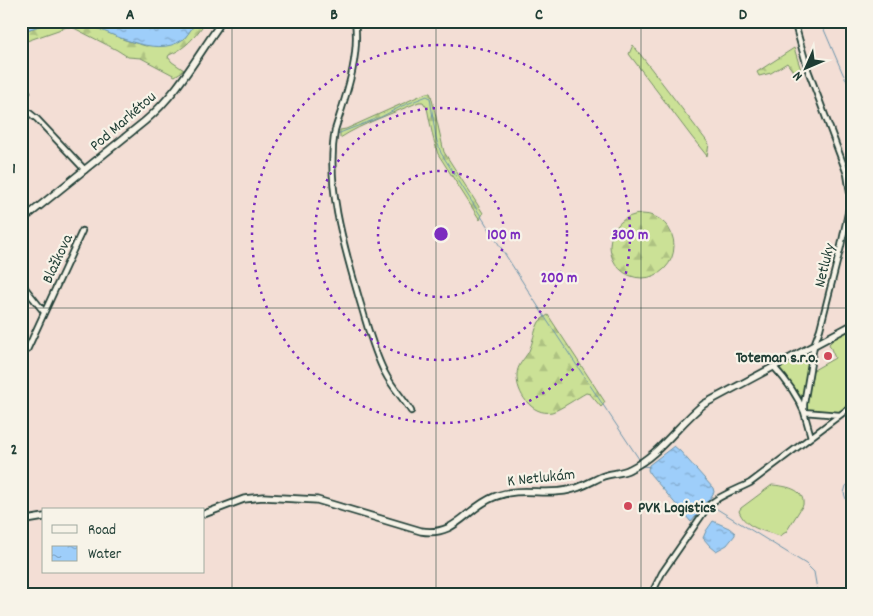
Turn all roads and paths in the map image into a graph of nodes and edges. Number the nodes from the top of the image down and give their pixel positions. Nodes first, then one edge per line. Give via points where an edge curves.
1 (220, 21) edge
2 (356, 21) edge
3 (734, 21) edge
4 (753, 21) edge
5 (794, 21) edge
6 (28, 92) dead end
7 (21, 99) edge
8 (21, 106) edge
9 (85, 170) junction
10 (21, 211) edge
11 (24, 218) edge
12 (82, 231) dead end
13 (22, 287) edge
14 (44, 312) junction
15 (852, 325) edge
16 (814, 345) junction
17 (27, 350) dead end
18 (774, 366) junction
19 (852, 406) edge
20 (411, 411) dead end
21 (804, 412) junction
22 (840, 415) junction
23 (811, 436) junction
24 (205, 514) edge
25 (42, 517) edge
26 (21, 521) edge
27 (651, 595) edge

1 - 9 street, Pod Markétou via 186,76 162,106
2 - 20 street via 355,60 333,141 334,187 349,266 375,349 389,381
3 - 4 street
5 - 16 street, Netluky via 808,70 847,174 852,199
6 - 7 street
8 - 9 street
9 - 11 street, Pod Markétou
10 - 11 street
12 - 14 street, Blažkova
13 - 14 street
14 - 17 street, Blažkova
15 - 16 street, K Netlukám
16 - 18 street, K Netlukám
16 - 21 street, Netluky
18 - 21 street, Netluky via 799,399
18 - 24 street, K Netlukám via 704,404 657,451 630,469 608,474 567,491 519,491 499,495 479,504 454,526 442,531 421,531 317,500 252,498
19 - 22 street
21 - 22 street
21 - 23 street, Netluky
22 - 23 street
23 - 27 street via 750,483 717,497 662,573
25 - 26 street

